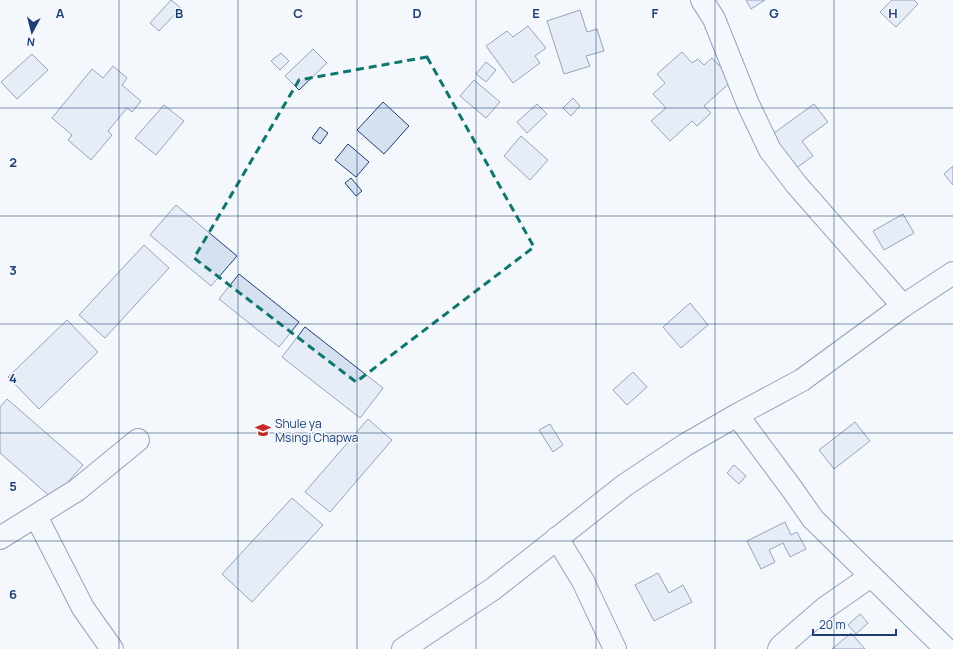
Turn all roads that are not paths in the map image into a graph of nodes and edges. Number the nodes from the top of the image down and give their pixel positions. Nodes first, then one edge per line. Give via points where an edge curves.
1 (702, 0) edge
2 (953, 273) edge
3 (903, 306) junction
4 (737, 415) junction
5 (138, 440) dead end
6 (36, 516) junction
7 (0, 538) edge
8 (557, 538) junction
9 (870, 576) junction
10 (112, 649) edge
11 (403, 649) edge
12 (615, 649) edge
13 (779, 649) edge
14 (946, 649) edge

1 - 3 street via 714,19 748,104 770,150 796,184
2 - 3 street
3 - 4 street via 802,380
4 - 8 street via 685,445 625,485
4 - 9 street via 813,519
5 - 6 street via 77,490
6 - 7 street
6 - 10 street via 83,608
8 - 11 street via 493,589
8 - 12 street via 583,581
9 - 13 street via 825,608
9 - 14 street

